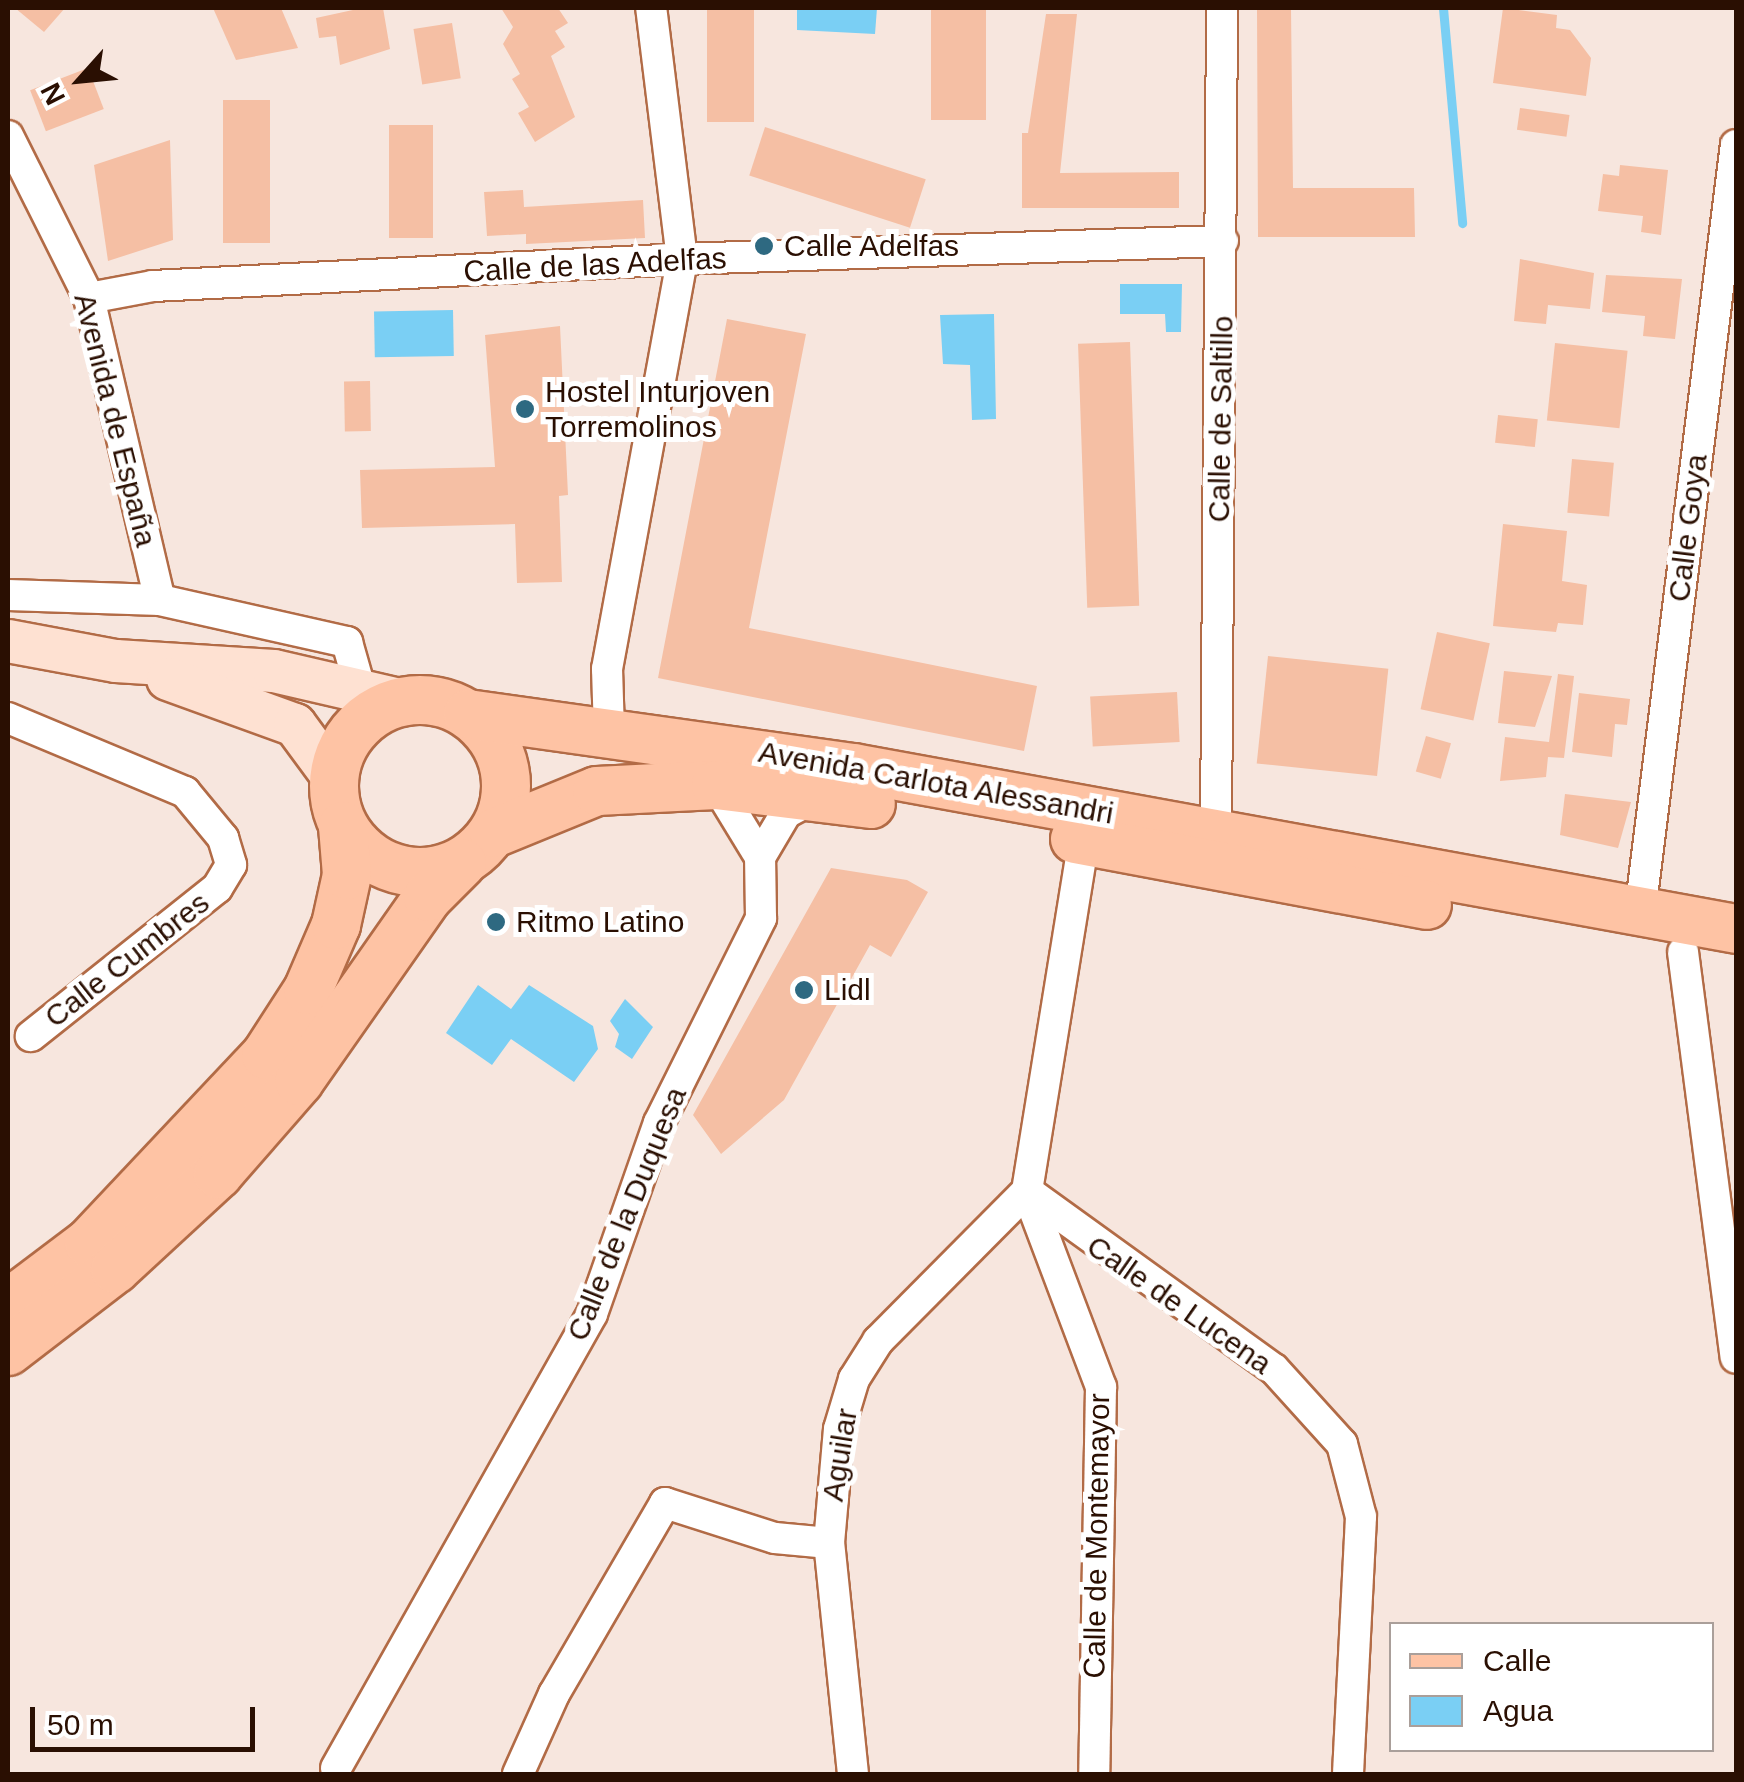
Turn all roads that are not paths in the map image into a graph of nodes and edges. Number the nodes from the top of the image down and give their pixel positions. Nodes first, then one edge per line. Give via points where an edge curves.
1 (651, 8) edge
2 (1222, 8) edge
3 (8, 136) edge
4 (1736, 145) edge
5 (1223, 241) junction
6 (682, 260) junction
7 (89, 298) junction
8 (8, 595) edge
9 (160, 600) junction
10 (8, 641) edge
11 (116, 660) junction
12 (360, 688) junction
13 (404, 701) junction
14 (468, 714) junction
15 (8, 718) edge
16 (609, 732) junction
17 (334, 778) junction
18 (716, 786) junction
19 (820, 795) junction
20 (343, 826) junction
21 (1216, 831) junction
22 (1084, 841) junction
23 (478, 848) junction
24 (760, 856) junction
25 (1400, 883) junction
26 (1640, 912) junction
27 (1736, 929) edge
28 (1683, 952) junction
29 (1736, 962) edge
30 (31, 1036) dead end
31 (1027, 1191) junction
32 (8, 1304) edge
33 (8, 1351) edge
34 (1736, 1358) edge
35 (829, 1543) junction
36 (336, 1768) dead end
37 (518, 1774) edge
38 (853, 1774) edge
39 (1094, 1774) edge
40 (1348, 1774) edge

1 - 6 street
2 - 5 street, Calle de Saltillo
3 - 7 street, Avenida de España
4 - 26 street, Calle Goya
5 - 6 street, Calle de las Adelfas
5 - 21 street, Calle de Saltillo
6 - 7 street, Calle de las Adelfas via 153,286
6 - 16 street via 607,669
7 - 9 street, Avenida de España
8 - 9 street
9 - 12 street via 347,642
10 - 11 main road
11 - 12 main road via 274,670
11 - 17 main road via 295,725
12 - 13 main road
13 - 14 main road
13 - 17 main road via 356,728
14 - 16 main road, Avenida Carlota Alessandri
14 - 23 main road via 501,755 505,808
15 - 30 street, Calle Cumbres via 185,792 223,838 231,866 217,888
16 - 21 main road, Avenida Carlota Alessandri
17 - 20 main road
18 - 19 main road, Avenida Carlota Alessandri
18 - 23 main road, Avenida Carlota Alessandri via 596,791
18 - 24 street
19 - 22 main road, Avenida Carlota Alessandri
19 - 24 street via 786,813
20 - 23 main road via 360,848 408,872
20 - 32 main road via 347,874 336,924 308,990 266,1055 88,1243
21 - 25 main road, Avenida Carlota Alessandri
22 - 25 main road, Avenida Carlota Alessandri
22 - 31 street
23 - 33 main road via 428,897 299,1082 218,1174 115,1269
24 - 36 street, Calle de la Duquesa via 761,918 659,1123 592,1314
25 - 26 main road
25 - 28 main road
26 - 27 main road
28 - 29 main road
28 - 34 street
31 - 35 street, Aguilar via 890,1328 854,1380 839,1428
31 - 39 street, Calle de Montemayor via 1101,1386
31 - 40 street, Calle de Lucena via 1274,1369 1342,1444 1361,1517
35 - 37 street, Aguilar via 775,1538 665,1502 554,1694
35 - 38 street

